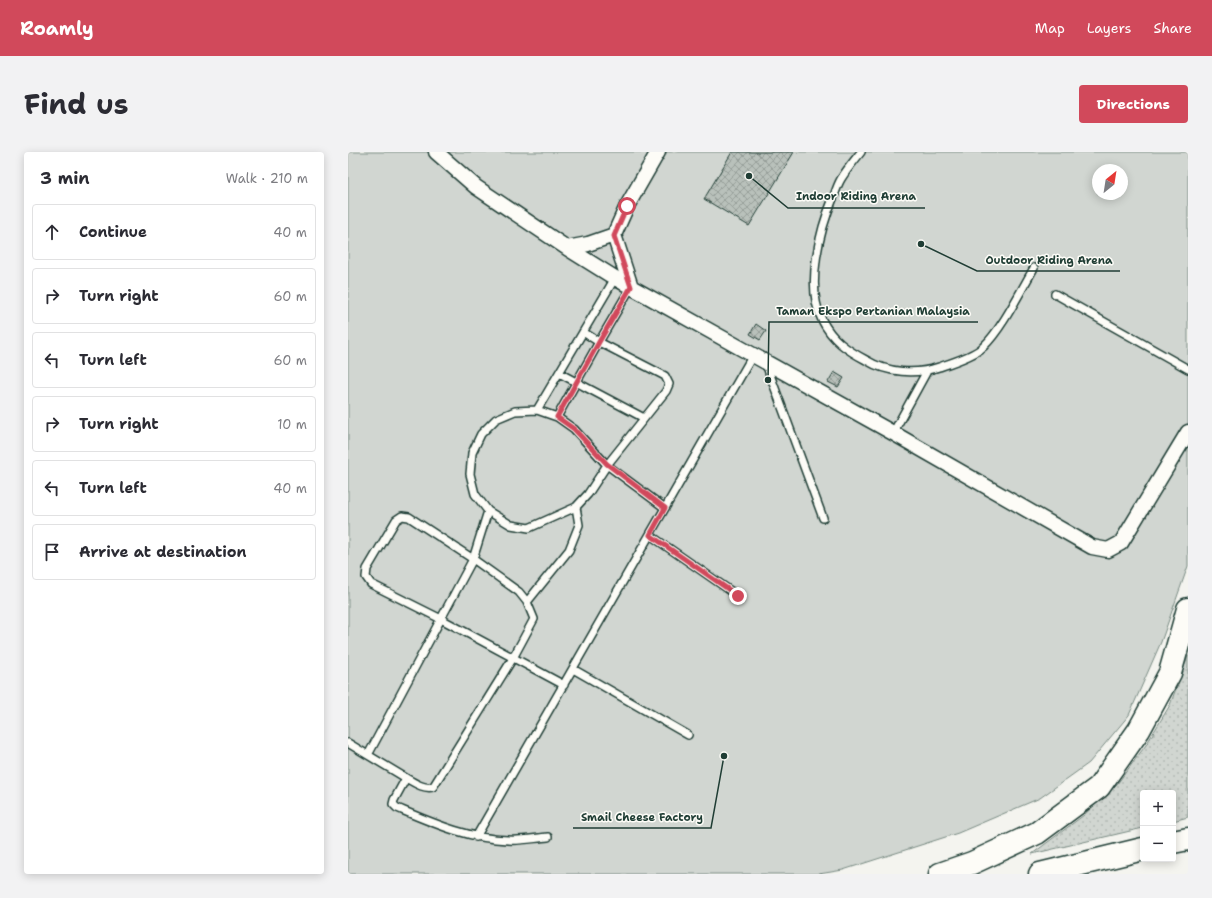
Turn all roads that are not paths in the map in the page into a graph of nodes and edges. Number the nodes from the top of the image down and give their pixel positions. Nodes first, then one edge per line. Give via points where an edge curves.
1 (436, 152) edge
2 (658, 152) edge
3 (861, 152) edge
4 (614, 236) junction
5 (567, 248) junction
6 (1034, 268) dead end
7 (615, 278) junction
8 (631, 287) junction
9 (1055, 294) dead end
10 (583, 332) junction
11 (599, 342) junction
12 (759, 358) junction
13 (1188, 369) edge
14 (927, 371) junction
15 (559, 373) junction
16 (576, 383) junction
17 (537, 410) junction
18 (557, 417) junction
19 (644, 418) junction
20 (1188, 432) edge
21 (893, 433) junction
22 (607, 464) junction
23 (576, 507) junction
24 (665, 508) junction
25 (488, 512) junction
26 (823, 518) dead end
27 (650, 535) junction
28 (473, 559) junction
29 (738, 596) dead end
30 (527, 602) junction
31 (1188, 609) edge
32 (441, 619) junction
33 (513, 658) junction
34 (573, 669) junction
35 (564, 685) junction
36 (688, 735) dead end
37 (348, 743) edge
38 (368, 755) junction
39 (406, 778) junction
40 (476, 837) junction
41 (548, 837) dead end
42 (1188, 839) edge
43 (1176, 841) edge
44 (1140, 851) edge
45 (940, 874) edge
46 (1040, 874) edge

1 - 5 street via 476,187
2 - 4 street via 627,206
3 - 14 lane via 840,180 821,235 814,280 822,319 837,341 847,350 869,362 888,369
4 - 5 street
4 - 8 street
5 - 7 street
6 - 14 lane via 996,333 982,348
7 - 8 street
7 - 10 lane
8 - 11 lane
8 - 12 street
9 - 13 lane
10 - 11 lane
10 - 15 lane
11 - 16 lane
11 - 19 lane via 665,376 669,384 666,391
12 - 21 street
12 - 24 lane
12 - 26 lane
14 - 21 lane
15 - 16 lane
15 - 17 lane
16 - 18 lane
16 - 19 lane
17 - 18 lane
17 - 25 lane via 515,411 496,419 481,434 472,453 470,474 475,494
18 - 22 lane via 574,429
19 - 22 lane
20 - 21 street via 1121,543 1108,550 1092,547
22 - 23 lane via 588,494
22 - 24 lane
23 - 25 lane via 529,528 511,525
23 - 30 lane via 579,525 569,550
24 - 27 lane
25 - 28 lane
27 - 29 lane
27 - 34 lane
28 - 30 lane via 518,592
28 - 32 lane
28 - 32 lane via 409,517 402,516 396,520 367,569 366,577 372,584
30 - 33 lane via 534,619
31 - 45 highway via 1170,673 1139,730 1099,787 1037,833 972,863
32 - 33 lane
32 - 38 lane
33 - 35 lane
33 - 39 lane via 433,787 422,787
34 - 35 lane
34 - 36 lane
35 - 40 lane
37 - 38 lane
38 - 39 lane
39 - 40 lane via 394,800 393,804 397,808
40 - 41 lane via 510,840
42 - 43 highway
44 - 46 highway

